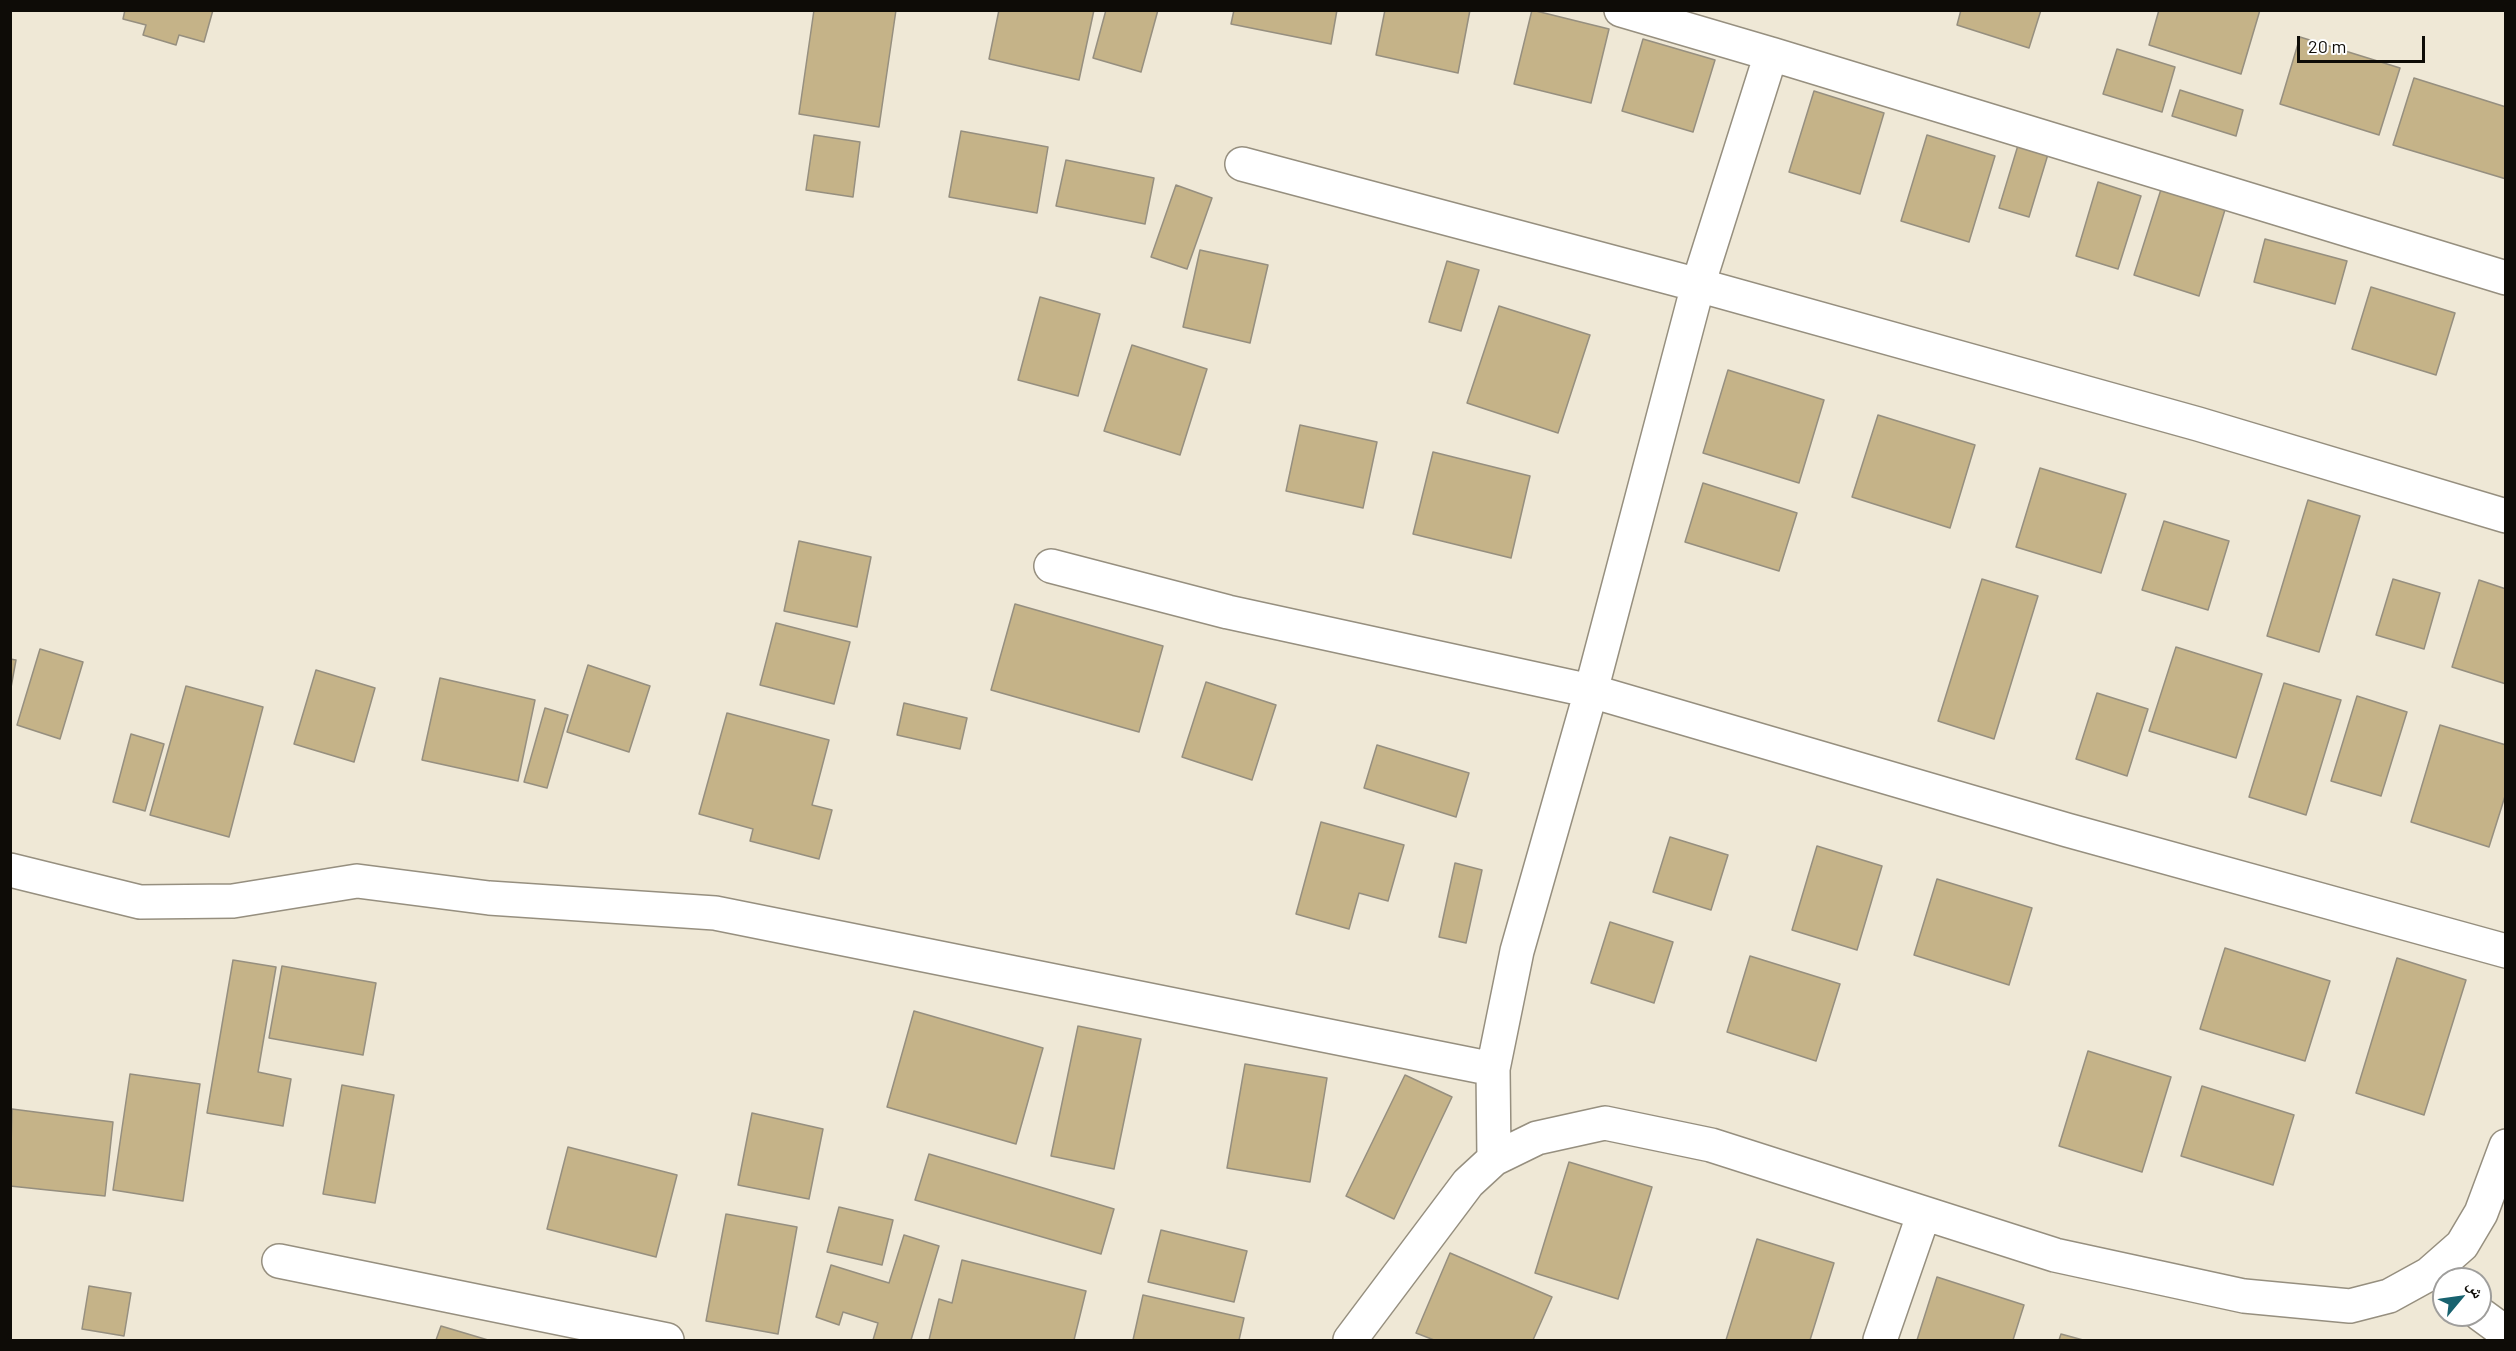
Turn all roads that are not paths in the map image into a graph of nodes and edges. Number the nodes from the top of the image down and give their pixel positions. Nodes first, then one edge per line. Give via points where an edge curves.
1 (1621, 10) edge
2 (1771, 54) junction
3 (1242, 164) dead end
4 (2505, 278) edge
5 (1698, 285) junction
6 (2505, 516) edge
7 (1051, 566) dead end
8 (1591, 691) junction
9 (10, 870) edge
10 (2505, 951) edge
11 (1493, 1069) junction
12 (2505, 1146) edge
13 (1494, 1159) junction
14 (1924, 1213) junction
15 (279, 1262) dead end
16 (2446, 1267) edge
17 (2432, 1281) edge
18 (2492, 1323) edge
19 (2505, 1333) edge
20 (667, 1341) edge
21 (1350, 1341) edge
22 (1880, 1341) edge

1 - 2 street
2 - 4 street
2 - 5 street
3 - 5 street
5 - 6 street via 2198,424
5 - 8 street
7 - 8 street via 1228,612
8 - 10 street via 2078,833
8 - 11 street via 1517,951
9 - 11 street via 140,902 233,901 357,881 489,898 715,913
11 - 13 street
12 - 16 street via 2481,1214
13 - 14 street via 1537,1138 1605,1123 1711,1145
13 - 21 street via 1468,1183
14 - 17 street via 2055,1255 2244,1296 2350,1306
14 - 22 street
15 - 20 street
18 - 19 street

